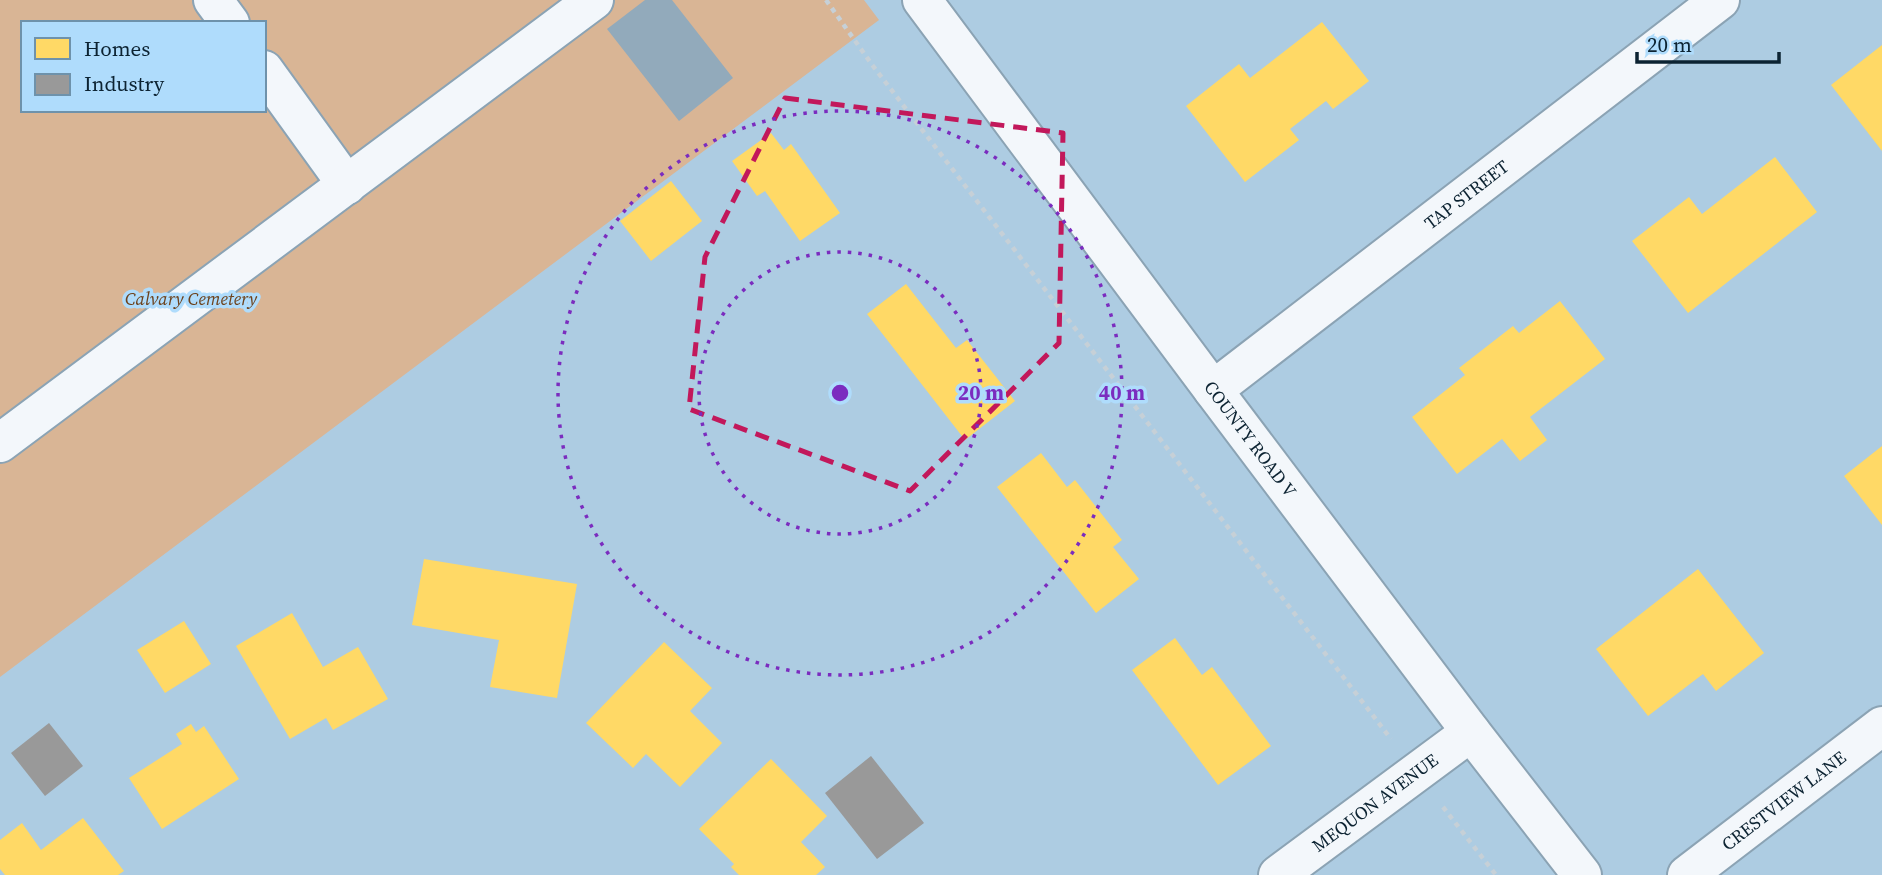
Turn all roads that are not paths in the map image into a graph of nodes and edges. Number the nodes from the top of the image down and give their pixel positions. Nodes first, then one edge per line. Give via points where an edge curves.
1 (213, 0) edge
2 (594, 0) edge
3 (922, 0) edge
4 (1720, 0) edge
5 (229, 21) edge
6 (266, 73) edge
7 (347, 185) junction
8 (1213, 390) junction
9 (0, 443) edge
10 (1882, 726) edge
11 (1471, 732) junction
12 (1278, 875) edge
13 (1582, 875) edge
14 (1687, 875) edge

1 - 5 street
2 - 7 street
3 - 8 street, COUNTY ROAD V
4 - 8 street, TAP STREET
6 - 7 street
7 - 9 street
8 - 11 street, COUNTY ROAD V
10 - 14 street, CRESTVIEW LANE
11 - 12 street, MEQUON AVENUE
11 - 13 street, COUNTY ROAD V

